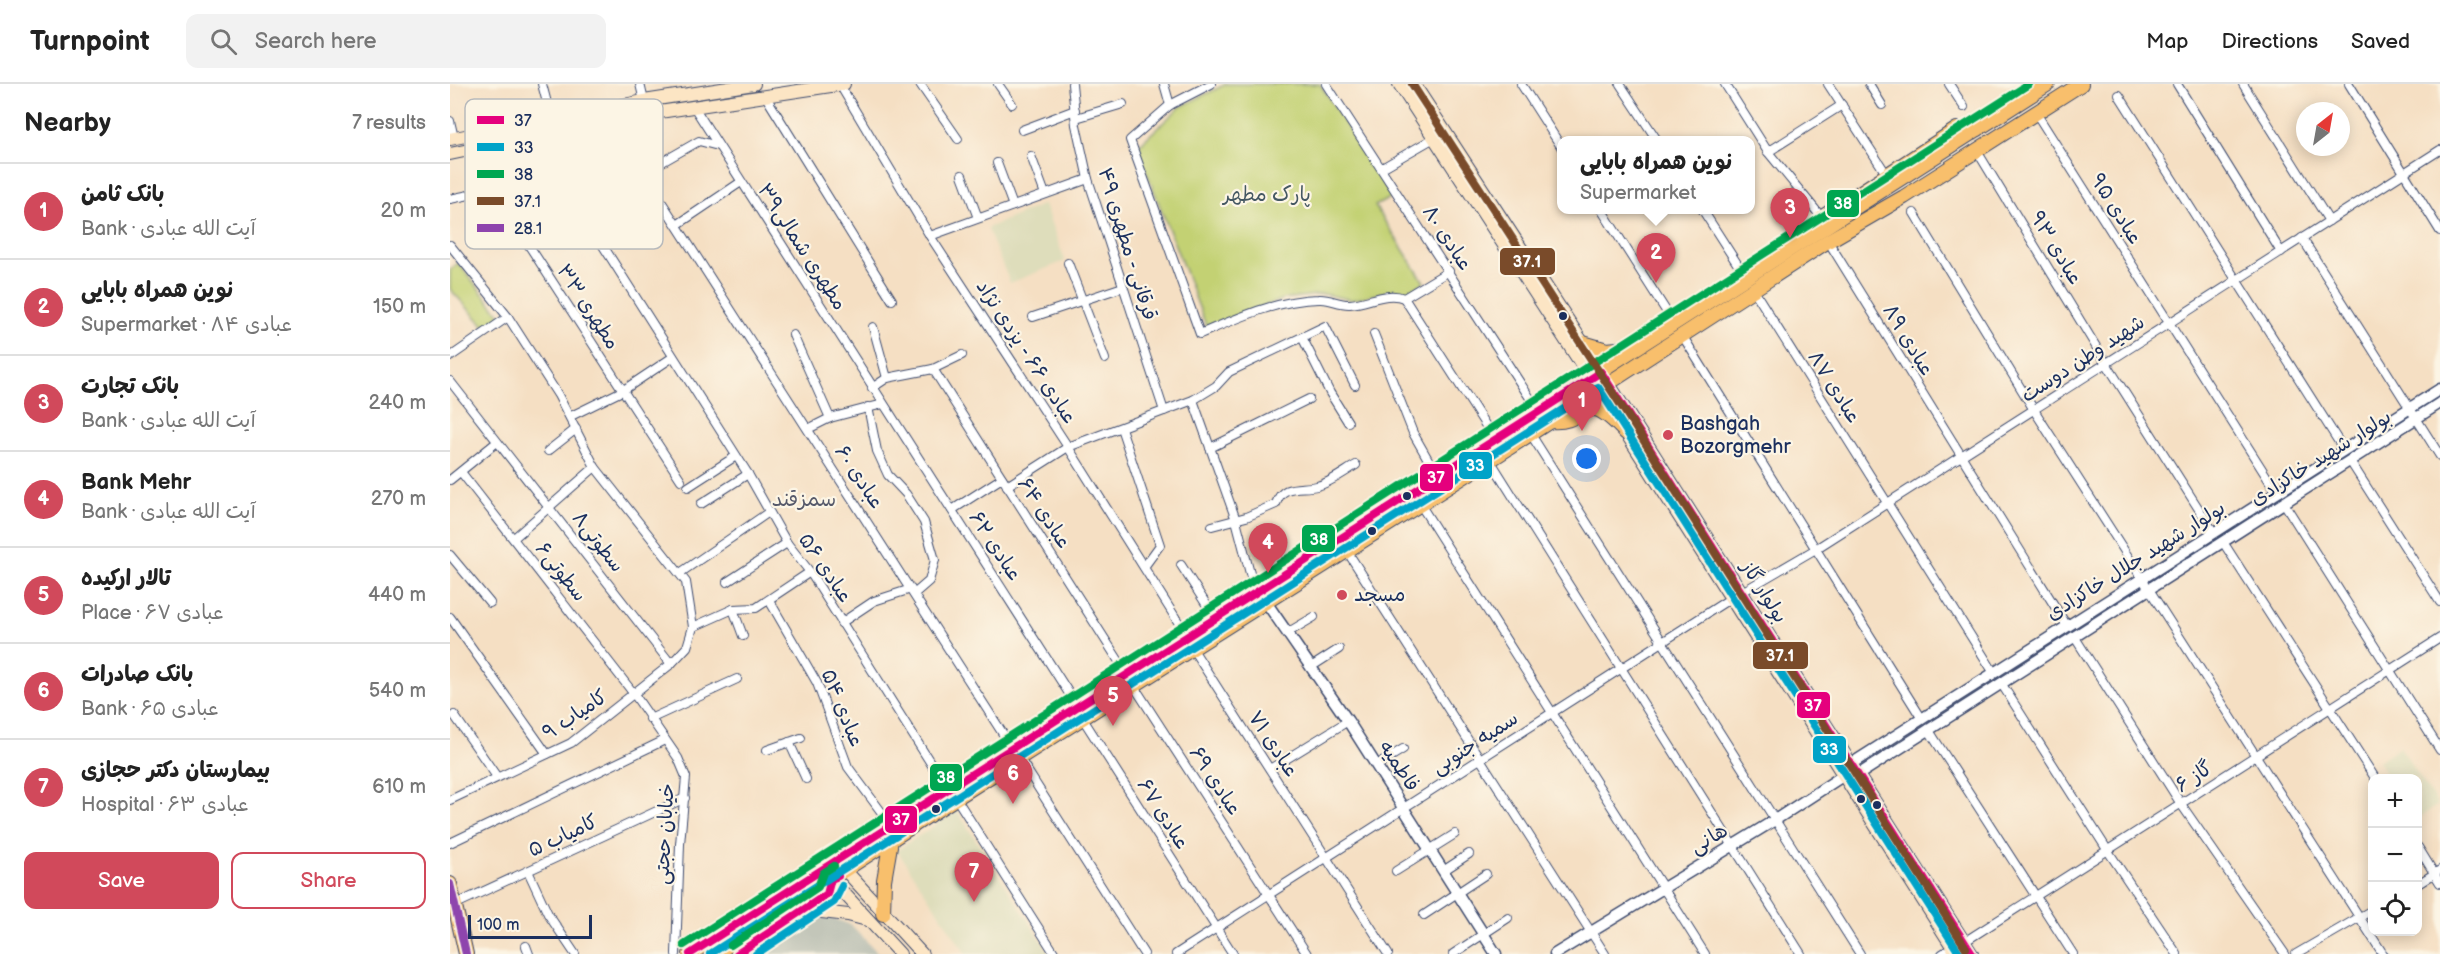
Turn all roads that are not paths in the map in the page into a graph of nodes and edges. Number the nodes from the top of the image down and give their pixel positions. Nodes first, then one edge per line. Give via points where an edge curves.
1 (542, 84) edge
2 (640, 84) edge
3 (754, 84) edge
4 (842, 84) edge
5 (920, 84) edge
6 (998, 84) edge
7 (1072, 84) edge
8 (1164, 84) edge
9 (1211, 84) edge
10 (1326, 84) edge
11 (1399, 84) edge
12 (1414, 84) edge
13 (1521, 84) edge
14 (1620, 84) edge
15 (1725, 84) edge
16 (1828, 84) edge
17 (1869, 84) edge
18 (1949, 84) edge
19 (2048, 84) edge
20 (2081, 84) edge
21 (2177, 84) edge
22 (2243, 84) edge
23 (2349, 84) edge
24 (725, 87) edge
25 (2120, 95) dead end
26 (766, 97) junction
27 (546, 99) edge
28 (644, 99) edge
29 (656, 99) edge
30 (1012, 104) dead end
31 (1123, 104) dead end
32 (1170, 105) junction
33 (1842, 105) junction
34 (1882, 105) dead end
35 (694, 106) junction
36 (1964, 107) dead end
37 (663, 108) edge
38 (2036, 113) junction
39 (1076, 114) junction
40 (450, 121) edge
41 (1022, 130) dead end
42 (1654, 136) edge
43 (452, 138) edge
44 (1434, 138) junction
45 (958, 139) dead end
46 (1557, 140) edge
47 (717, 146) junction
48 (2440, 150) edge
49 (465, 151) edge
50 (1977, 151) junction
51 (1768, 152) junction
52 (450, 154) edge
53 (1031, 156) dead end
54 (663, 162) edge
55 (997, 163) dead end
56 (1382, 168) junction
57 (2404, 173) junction
58 (962, 175) dead end
59 (1088, 178) junction
60 (1891, 179) junction
61 (741, 182) junction
62 (1045, 194) junction
63 (1858, 194) junction
64 (465, 196) edge
65 (1904, 197) junction
66 (450, 199) edge
67 (663, 204) edge
68 (1013, 206) junction
69 (1852, 210) junction
70 (1914, 213) dead end
71 (1604, 214) edge
72 (1705, 214) edge
73 (978, 218) junction
74 (1821, 218) junction
75 (1838, 218) junction
76 (2329, 221) junction
77 (677, 225) junction
78 (2440, 231) edge
79 (930, 236) junction
80 (2302, 238) junction
81 (1828, 241) junction
82 (450, 245) edge
83 (531, 249) edge
84 (605, 249) edge
85 (2281, 252) junction
86 (1068, 263) dead end
87 (1449, 271) junction
88 (2235, 281) junction
89 (1750, 284) junction
90 (1123, 286) junction
91 (1404, 298) junction
92 (892, 300) dead end
93 (1083, 300) junction
94 (507, 317) junction
95 (1033, 317) dead end
96 (2169, 323) junction
97 (873, 327) dead end
98 (1678, 330) junction
99 (1374, 334) dead end
100 (793, 335) dead end
101 (1302, 337) junction
102 (1583, 343) junction
103 (1642, 345) junction
104 (962, 355) dead end
105 (450, 357) edge
106 (673, 357) junction
107 (1105, 359) dead end
108 (2106, 363) junction
109 (933, 369) junction
110 (887, 378) junction
111 (450, 381) edge
112 (1599, 381) junction
113 (1355, 385) dead end
114 (872, 388) junction
115 (2440, 389) edge
116 (622, 391) junction
117 (1310, 399) dead end
118 (1193, 400) junction
119 (883, 404) junction
120 (2440, 404) edge
121 (868, 406) junction
122 (2409, 409) junction
123 (2034, 410) junction
124 (1164, 411) junction
125 (571, 416) junction
126 (830, 418) junction
127 (1542, 418) junction
128 (2416, 419) junction
129 (1348, 422) dead end
130 (1121, 428) junction
131 (576, 429) junction
132 (808, 429) junction
133 (1530, 433) junction
134 (1626, 433) junction
135 (1495, 440) junction
136 (497, 442) junction
137 (1068, 447) junction
138 (1210, 448) junction
139 (2344, 450) junction
140 (548, 451) dead end
141 (736, 456) junction
142 (2440, 456) edge
143 (1960, 457) junction
144 (1490, 460) junction
145 (2350, 461) junction
146 (1356, 465) dead end
147 (595, 468) junction
148 (460, 472) junction
149 (748, 474) junction
150 (1438, 477) junction
151 (450, 480) edge
152 (1004, 482) junction
153 (2277, 493) junction
154 (2284, 503) junction
155 (701, 504) dead end
156 (1420, 504) junction
157 (1887, 504) junction
158 (550, 507) junction
159 (952, 510) junction
160 (769, 512) junction
161 (1236, 520) junction
162 (1212, 526) dead end
163 (2214, 532) junction
164 (514, 538) junction
165 (2223, 542) junction
166 (787, 543) junction
167 (1347, 550) junction
168 (1814, 550) junction
169 (450, 555) edge
170 (1181, 564) dead end
171 (1143, 567) junction
172 (680, 573) junction
173 (810, 573) junction
174 (2142, 579) junction
175 (727, 582) dead end
176 (1253, 585) dead end
177 (2148, 589) junction
178 (912, 591) junction
179 (1736, 595) junction
180 (769, 600) junction
181 (1266, 602) junction
182 (490, 603) dead end
183 (2440, 603) edge
184 (733, 609) junction
185 (450, 617) edge
186 (1314, 617) dead end
187 (1215, 618) junction
188 (842, 622) junction
189 (2067, 626) junction
190 (693, 627) junction
191 (1287, 633) junction
192 (743, 636) dead end
193 (2074, 636) junction
194 (2440, 638) edge
195 (1190, 642) junction
196 (1662, 642) junction
197 (1339, 649) dead end
198 (671, 664) junction
199 (1311, 667) junction
200 (1621, 668) junction
201 (2390, 670) junction
202 (1994, 673) junction
203 (737, 679) dead end
204 (1130, 680) junction
205 (2001, 683) junction
206 (634, 694) junction
207 (2331, 708) junction
208 (1080, 712) junction
209 (1552, 713) junction
210 (454, 715) dead end
211 (650, 719) junction
212 (1922, 719) junction
213 (1348, 721) junction
214 (1928, 729) junction
215 (801, 738) dead end
216 (665, 740) junction
217 (789, 742) junction
218 (1403, 749) dead end
219 (767, 750) dead end
220 (2440, 750) edge
221 (1016, 753) junction
222 (547, 754) junction
223 (2255, 757) junction
224 (1480, 759) junction
225 (1377, 765) junction
226 (1270, 769) junction
227 (1854, 769) junction
228 (2372, 774) edge
229 (1844, 775) junction
230 (497, 777) junction
231 (806, 779) dead end
232 (952, 794) junction
233 (685, 798) junction
234 (450, 800) edge
235 (2181, 804) junction
236 (1405, 809) junction
237 (1775, 820) junction
238 (891, 825) junction
239 (1455, 834) dead end
240 (891, 840) junction
241 (450, 843) edge
242 (1732, 846) junction
243 (1430, 850) junction
244 (2108, 851) junction
245 (2422, 852) edge
246 (1469, 854) dead end
247 (1326, 857) junction
248 (830, 863) junction
249 (528, 871) junction
250 (846, 871) junction
251 (1396, 871) dead end
252 (1443, 871) junction
253 (2437, 872) edge
254 (1486, 874) dead end
255 (831, 879) junction
256 (2421, 882) edge
257 (2440, 882) edge
258 (450, 884) edge
259 (1663, 888) junction
260 (1457, 893) junction
261 (1268, 894) junction
262 (2036, 898) junction
263 (454, 905) junction
264 (804, 910) junction
265 (2368, 913) edge
266 (883, 914) junction
267 (1424, 915) dead end
268 (1508, 918) dead end
269 (2360, 918) junction
270 (868, 920) junction
271 (1216, 928) junction
272 (1591, 932) junction
273 (1483, 934) junction
274 (1954, 949) edge
275 (465, 954) edge
276 (575, 954) edge
277 (676, 954) edge
278 (690, 954) edge
279 (715, 954) edge
280 (737, 954) edge
281 (900, 954) edge
282 (921, 954) edge
283 (1055, 954) edge
284 (1144, 954) edge
285 (1176, 954) edge
286 (1233, 954) edge
287 (1307, 954) edge
288 (1388, 954) edge
289 (1454, 954) edge
290 (1496, 954) edge
291 (1555, 954) edge
292 (1605, 954) edge
293 (1705, 954) edge
294 (1801, 954) edge
295 (1860, 954) edge
296 (1972, 954) edge
297 (2073, 954) edge
298 (2177, 954) edge
299 (2285, 954) edge
300 (2296, 954) edge
301 (2383, 954) edge

1 - 27 street
2 - 28 street
3 - 24 main road
4 - 26 main road
4 - 79 street, عبادی ۶۶ - یزدی نژاد
5 - 45 street
6 - 30 street
7 - 39 street, قرقانی - مطهری ۴۹
8 - 32 street
9 - 32 street
10 - 56 street, عبادی ۸۰
11 - 44 main road
12 - 102 main road
13 - 46 street
14 - 42 street
15 - 51 street
16 - 33 street
17 - 34 street
18 - 36 street
19 - 60 main road
20 - 38 main road
21 - 85 street
22 - 76 street
23 - 57 street
24 - 29 main road
25 - 88 street
26 - 35 main road
26 - 92 street
31 - 39 street
32 - 91 street via 1130,140 1200,334 1282,304 1320,298 1349,304 1395,294
33 - 51 street
33 - 60 street
35 - 37 main road
35 - 47 street, مطهری شمالی۳۹
38 - 50 main road
38 - 96 street, عبادی ۹۵
39 - 41 street
39 - 59 street, قرقانی - مطهری ۴۹
40 - 43 street
44 - 56 street
44 - 112 main road
47 - 54 street via 699,141
47 - 61 street, مطهری شمالی۳۹
48 - 57 street, شهید وطن دوست
49 - 52 main road
50 - 65 main road
50 - 108 street, عبادی ۹۳
51 - 74 street
53 - 62 street
55 - 68 street
56 - 87 street, عبادی ۸۰
57 - 76 street, شهید وطن دوست
57 - 78 street
58 - 73 street
59 - 62 street
59 - 90 street, قرقانی - مطهری ۴۹
60 - 63 main road
60 - 65 main road
60 - 69 main road
61 - 77 street
61 - 114 street, مطهری شمالی۳۹
62 - 68 street
63 - 69 main road
63 - 74 main road
64 - 66 street
65 - 81 main road
67 - 77 street, عبادی ۶۰
68 - 73 street
69 - 75 main road
70 - 123 street
71 - 98 street
72 - 89 street, عبادی ۸۷
73 - 79 street
74 - 75 street
75 - 89 main road
76 - 80 street, شهید وطن دوست
77 - 132 street, عبادی ۶۰
79 - 137 street, عبادی ۶۶ - یزدی نژاد
80 - 85 street, شهید وطن دوست
80 - 122 street
81 - 89 main road
81 - 143 street, عبادی ۸۹
82 - 94 street
83 - 116 street, مطهری ۳۳
84 - 106 street, عبادی ۵۶
85 - 88 street, شهید وطن دوست
86 - 93 street
87 - 91 street
87 - 127 street, عبادی ۸۰
88 - 96 street, شهید وطن دوست
88 - 139 street
89 - 98 main road
89 - 157 street, عبادی ۸۷
90 - 93 street
90 - 124 street, قرقانی - مطهری ۴۹
91 - 135 street
93 - 95 street
93 - 107 street
94 - 105 street
94 - 125 street
96 - 108 street, شهید وطن دوست
96 - 153 street, عبادی ۹۵
97 - 110 street
98 - 103 main road
98 - 112 main road
98 - 168 street
99 - 150 street via 1413,433
100 - 126 street
101 - 113 street via 1325,326
101 - 118 street via 1228,372 1216,386
101 - 129 street
102 - 103 main road via 1607,350
102 - 112 main road
103 - 112 main road
104 - 109 street
106 - 116 street
106 - 141 street, عبادی ۵۶
108 - 123 street, شهید وطن دوست
108 - 163 street, عبادی ۹۳
109 - 110 street
109 - 152 street, عبادی ۶۴
110 - 114 street
111 - 136 street, سطوتی۸
112 - 127 main road
112 - 134 main road, بولوار گاز
112 - 179 main road, بولوار گاز
114 - 119 street, مطهری شمالی۳۹
115 - 122 street, بولوار شهید جلال خاکزادی
116 - 125 street
116 - 141 street, مطهری ۳۳ via 685,484
117 - 138 street
118 - 124 street
118 - 138 street
119 - 121 street
119 - 159 street, عبادی ۶۲
120 - 128 street, بولوار شهید خاکزادی
121 - 126 street
121 - 178 street via 877,451 888,475 924,522 935,560 929,581
122 - 128 street
122 - 139 street, بولوار شهید جلال خاکزادی
123 - 143 street, شهید وطن دوست
123 - 174 street
124 - 130 street
125 - 131 street
126 - 132 street
127 - 133 main road
127 - 134 main road via 1565,421 1582,410 1596,409 1606,413
127 - 135 main road
128 - 142 street
128 - 145 street, بولوار شهید خاکزادی
130 - 137 street
130 - 171 street via 1160,545
131 - 140 street
131 - 147 street
132 - 178 street, عبادی ۶۰
133 - 144 main road
133 - 196 street
134 - 179 main road, بولوار گاز
135 - 150 main road
136 - 148 street
136 - 158 street, سطوتی۸
137 - 152 street
137 - 171 street, عبادی ۶۶ - یزدی نژاد
138 - 161 street
139 - 153 street, بولوار شهید جلال خاکزادی
141 - 149 street, عبادی ۵۶
143 - 157 street, شهید وطن دوست
143 - 189 street, عبادی ۸۹
144 - 156 main road
144 - 200 street
145 - 154 street, بولوار شهید خاکزادی
145 - 183 street
146 - 161 street via 1317,486 1286,489 1276,504
147 - 158 street
147 - 172 street
148 - 151 street
148 - 164 street, سطوتی۶
149 - 155 street
149 - 160 street, عبادی ۵۶
150 - 187 main road
152 - 159 street
152 - 204 street, عبادی ۶۴
153 - 163 street, بولوار شهید جلال خاکزادی
154 - 165 street, بولوار شهید خاکزادی
154 - 201 street
156 - 167 main road
156 - 209 street
157 - 168 street, شهید وطن دوست
157 - 202 street, عبادی ۸۷
158 - 164 street
158 - 198 street, سطوتی۸
159 - 208 street, عبادی ۶۲
160 - 166 street, عبادی ۵۶
160 - 172 street
161 - 162 street
161 - 176 street
163 - 174 street, بولوار شهید جلال خاکزادی
164 - 206 street, سطوتی۶
165 - 177 street, بولوار شهید خاکزادی
165 - 207 street
166 - 173 street, عبادی ۵۶
166 - 175 street
167 - 181 main road
167 - 224 street
168 - 179 street, شهید وطن دوست
168 - 212 street
169 - 182 street
170 - 187 street
171 - 195 street, عبادی ۶۶ - یزدی نژاد
172 - 190 street via 686,582
173 - 180 street
173 - 188 street, عبادی ۵۶
174 - 177 street
174 - 189 street, بولوار شهید جلال خاکزادی
177 - 193 street, بولوار شهید خاکزادی
177 - 223 street
178 - 188 street via 874,601
178 - 221 street, عبادی ۶۰
179 - 196 street, سمیه جنوبی
179 - 227 main road, بولوار گاز
179 - 229 main road, بولوار گاز
180 - 184 street via 756,608
180 - 238 street, عبادی ۵۴ via 817,683 848,767
181 - 191 street, فاطمیه
181 - 195 main road
184 - 190 street
184 - 192 street
185 - 222 street
186 - 191 street
187 - 195 main road
188 - 232 street, عبادی ۵۶
189 - 202 street, بولوار شهید جلال خاکزادی
190 - 198 street, کامیاب ۹ via 687,646
191 - 199 street, فاطمیه
193 - 205 street, بولوار شهید خاکزادی
193 - 235 street
194 - 201 street, گاز ۶
195 - 204 main road
195 - 226 street, عبادی ۷۱
196 - 200 street, سمیه جنوبی
196 - 237 street
197 - 199 street
198 - 206 street, کامیاب ۹
199 - 213 street, فاطمیه
200 - 209 street, سمیه جنوبی
200 - 242 street
201 - 207 street, گاز ۶
201 - 220 street
202 - 212 street, بولوار شهید جلال خاکزادی
203 - 211 street
204 - 208 main road
204 - 261 street, عبادی ۶۹
205 - 214 street, بولوار شهید خاکزادی
205 - 244 street
206 - 211 street, خیابان حجتی
206 - 222 street, کامیاب ۹ via 571,743
207 - 223 street, گاز ۶
207 - 228 street
208 - 221 main road
208 - 271 street, عبادی ۶۷
209 - 224 street, سمیه جنوبی
209 - 259 street
210 - 230 street
211 - 216 street, خیابان حجتی
212 - 227 street, بولوار شهید جلال خاکزادی
213 - 225 street, فاطمیه
213 - 226 street
214 - 227 street, بولوار شهید خاکزادی
214 - 262 street
215 - 217 street
216 - 233 street, خیابان حجتی via 686,777
216 - 241 street
217 - 219 street
217 - 231 street
218 - 225 street
221 - 232 main road
221 - 284 street, عبادی ۶۰
222 - 230 street, کامیاب ۹
223 - 235 street, گاز ۶
223 - 269 street
224 - 236 street, سمیه جنوبی
224 - 272 street
225 - 236 street, فاطمیه
226 - 247 street, عبادی ۷۱
227 - 229 street
227 - 274 main road, بولوار گاز
229 - 237 street, هانی
229 - 274 main road, بولوار گاز
230 - 234 street, کامیاب ۹
232 - 238 main road
232 - 240 main road
232 - 283 street, عبادی ۵۶
233 - 249 street, کامیاب ۵
233 - 277 street, خیابان حجتی
235 - 244 street, گاز ۶
235 - 299 street
236 - 243 street, فاطمیه
236 - 247 street, سمیه جنوبی
237 - 242 street, هانی
237 - 295 street
238 - 248 main road
239 - 243 street
240 - 250 main road
240 - 266 main road
242 - 259 street, هانی
242 - 294 street
243 - 251 street
243 - 252 street, فاطمیه
244 - 262 street, گاز ۶
244 - 298 street
245 - 253 street
246 - 252 street
247 - 261 street, سمیه جنوبی
247 - 288 street, عبادی ۷۱
248 - 250 main road
248 - 255 main road
248 - 278 main road
249 - 263 street, کامیاب ۵
249 - 276 street via 548,914
250 - 255 main road
250 - 266 main road
252 - 260 street, فاطمیه
253 - 256 street
253 - 257 street
254 - 260 street
255 - 264 main road via 827,894
255 - 270 main road
255 - 279 main road
258 - 263 main road
259 - 272 street, هانی
259 - 293 street
260 - 267 street
260 - 273 street, فاطمیه
261 - 271 street, سمیه جنوبی
261 - 287 street, عبادی ۶۹
262 - 274 street, گاز ۶
262 - 297 street
263 - 275 main road
264 - 270 main road
264 - 280 main road
265 - 269 street
266 - 282 main road
268 - 273 street
269 - 300 street
269 - 301 street
270 - 281 main road
271 - 285 street, سمیه جنوبی
271 - 286 street, عبادی ۶۷
272 - 291 street, هانی
272 - 292 street
273 - 289 street
273 - 290 street, فاطمیه
274 - 296 main road, بولوار گاز

